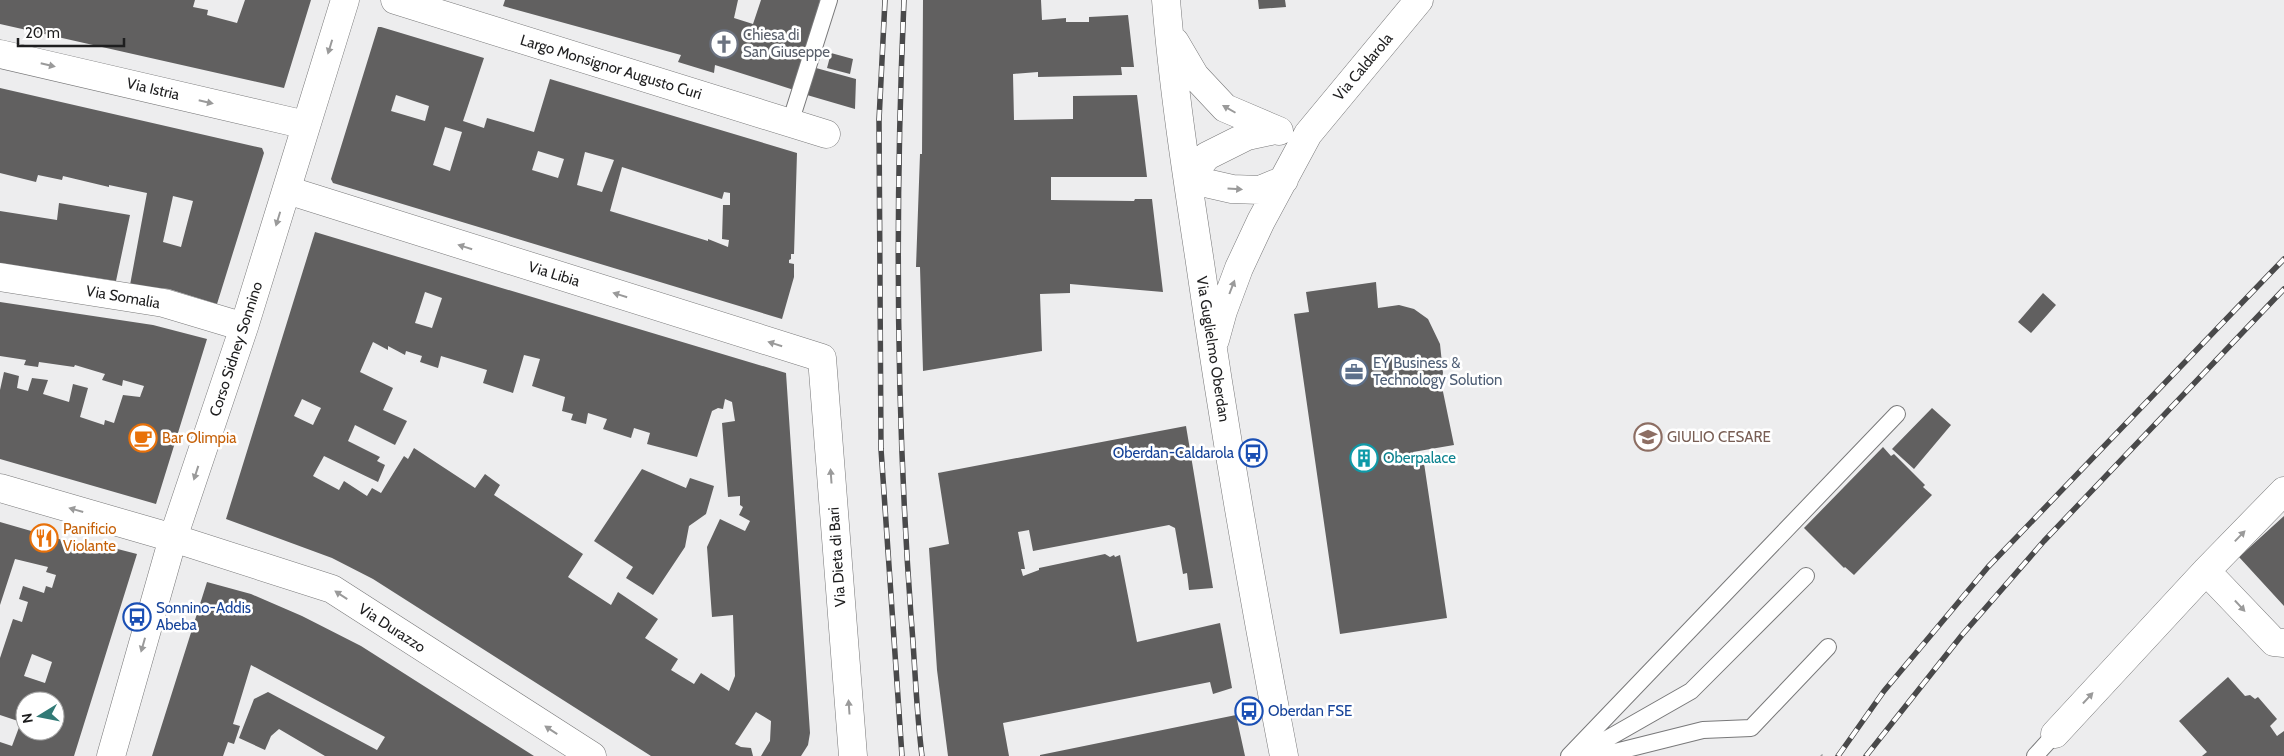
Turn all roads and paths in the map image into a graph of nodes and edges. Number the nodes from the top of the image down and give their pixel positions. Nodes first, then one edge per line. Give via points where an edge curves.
1 (345, 0) edge
2 (395, 0) edge
3 (829, 0) edge
4 (1166, 0) edge
5 (1419, 0) edge
6 (1169, 31) junction
7 (0, 54) edge
8 (790, 123) junction
9 (306, 125) junction
10 (1275, 130) junction
11 (826, 134) dead end
12 (1308, 134) junction
13 (1188, 179) junction
14 (1284, 180) junction
15 (287, 190) junction
16 (0, 277) edge
17 (244, 327) junction
18 (1212, 350) junction
19 (822, 358) joint
20 (1898, 414) dead end
21 (0, 488) edge
22 (2284, 491) edge
23 (173, 538) junction
24 (2206, 571) junction
25 (1806, 576) dead end
26 (2284, 643) edge
27 (1828, 647) dead end
28 (2055, 734) joint
29 (851, 755) edge
30 (111, 756) edge
31 (592, 756) edge
32 (1284, 756) edge
33 (1569, 756) edge
34 (1577, 756) edge
35 (1598, 756) edge
36 (2035, 756) edge

1 -> 9 street, Corso Sidney Sonnino
2 - 8 street, Largo Monsignor Augusto Curi
3 - 8 lane
4 - 6 street, Via Guglielmo Oberdan
5 - 12 street, Via Caldarola
10 -> 6 street via 1224,108 1195,76
6 - 13 street, Via Guglielmo Oberdan
7 -> 9 street, Via Istria
8 - 11 street, Largo Monsignor Augusto Curi
9 - 15 street, Corso Sidney Sonnino
10 - 12 street
10 - 13 street via 1247,136 1207,156
12 - 14 street, Via Caldarola
13 -> 14 street via 1232,189 1260,190
13 - 18 street, Via Guglielmo Oberdan
18 -> 14 street, Via Caldarola via 1239,268
15 -> 17 street, Corso Sidney Sonnino
19 -> 15 street, Via Libia
16 - 17 street, Via Somalia via 164,304
17 -> 23 street, Corso Sidney Sonnino
18 - 32 street, Via Guglielmo Oberdan
29 -> 19 street, Via Dieta di Bari
20 - 33 lane
23 -> 21 street, Via Durazzo
24 -> 22 street
23 -> 30 street, Corso Sidney Sonnino
31 -> 23 street, Via Durazzo via 332,589
24 -> 26 street via 2274,642
28 -> 24 street
25 - 34 lane via 1691,691
27 - 35 lane via 1752,728 1703,730
28 - 36 lane

